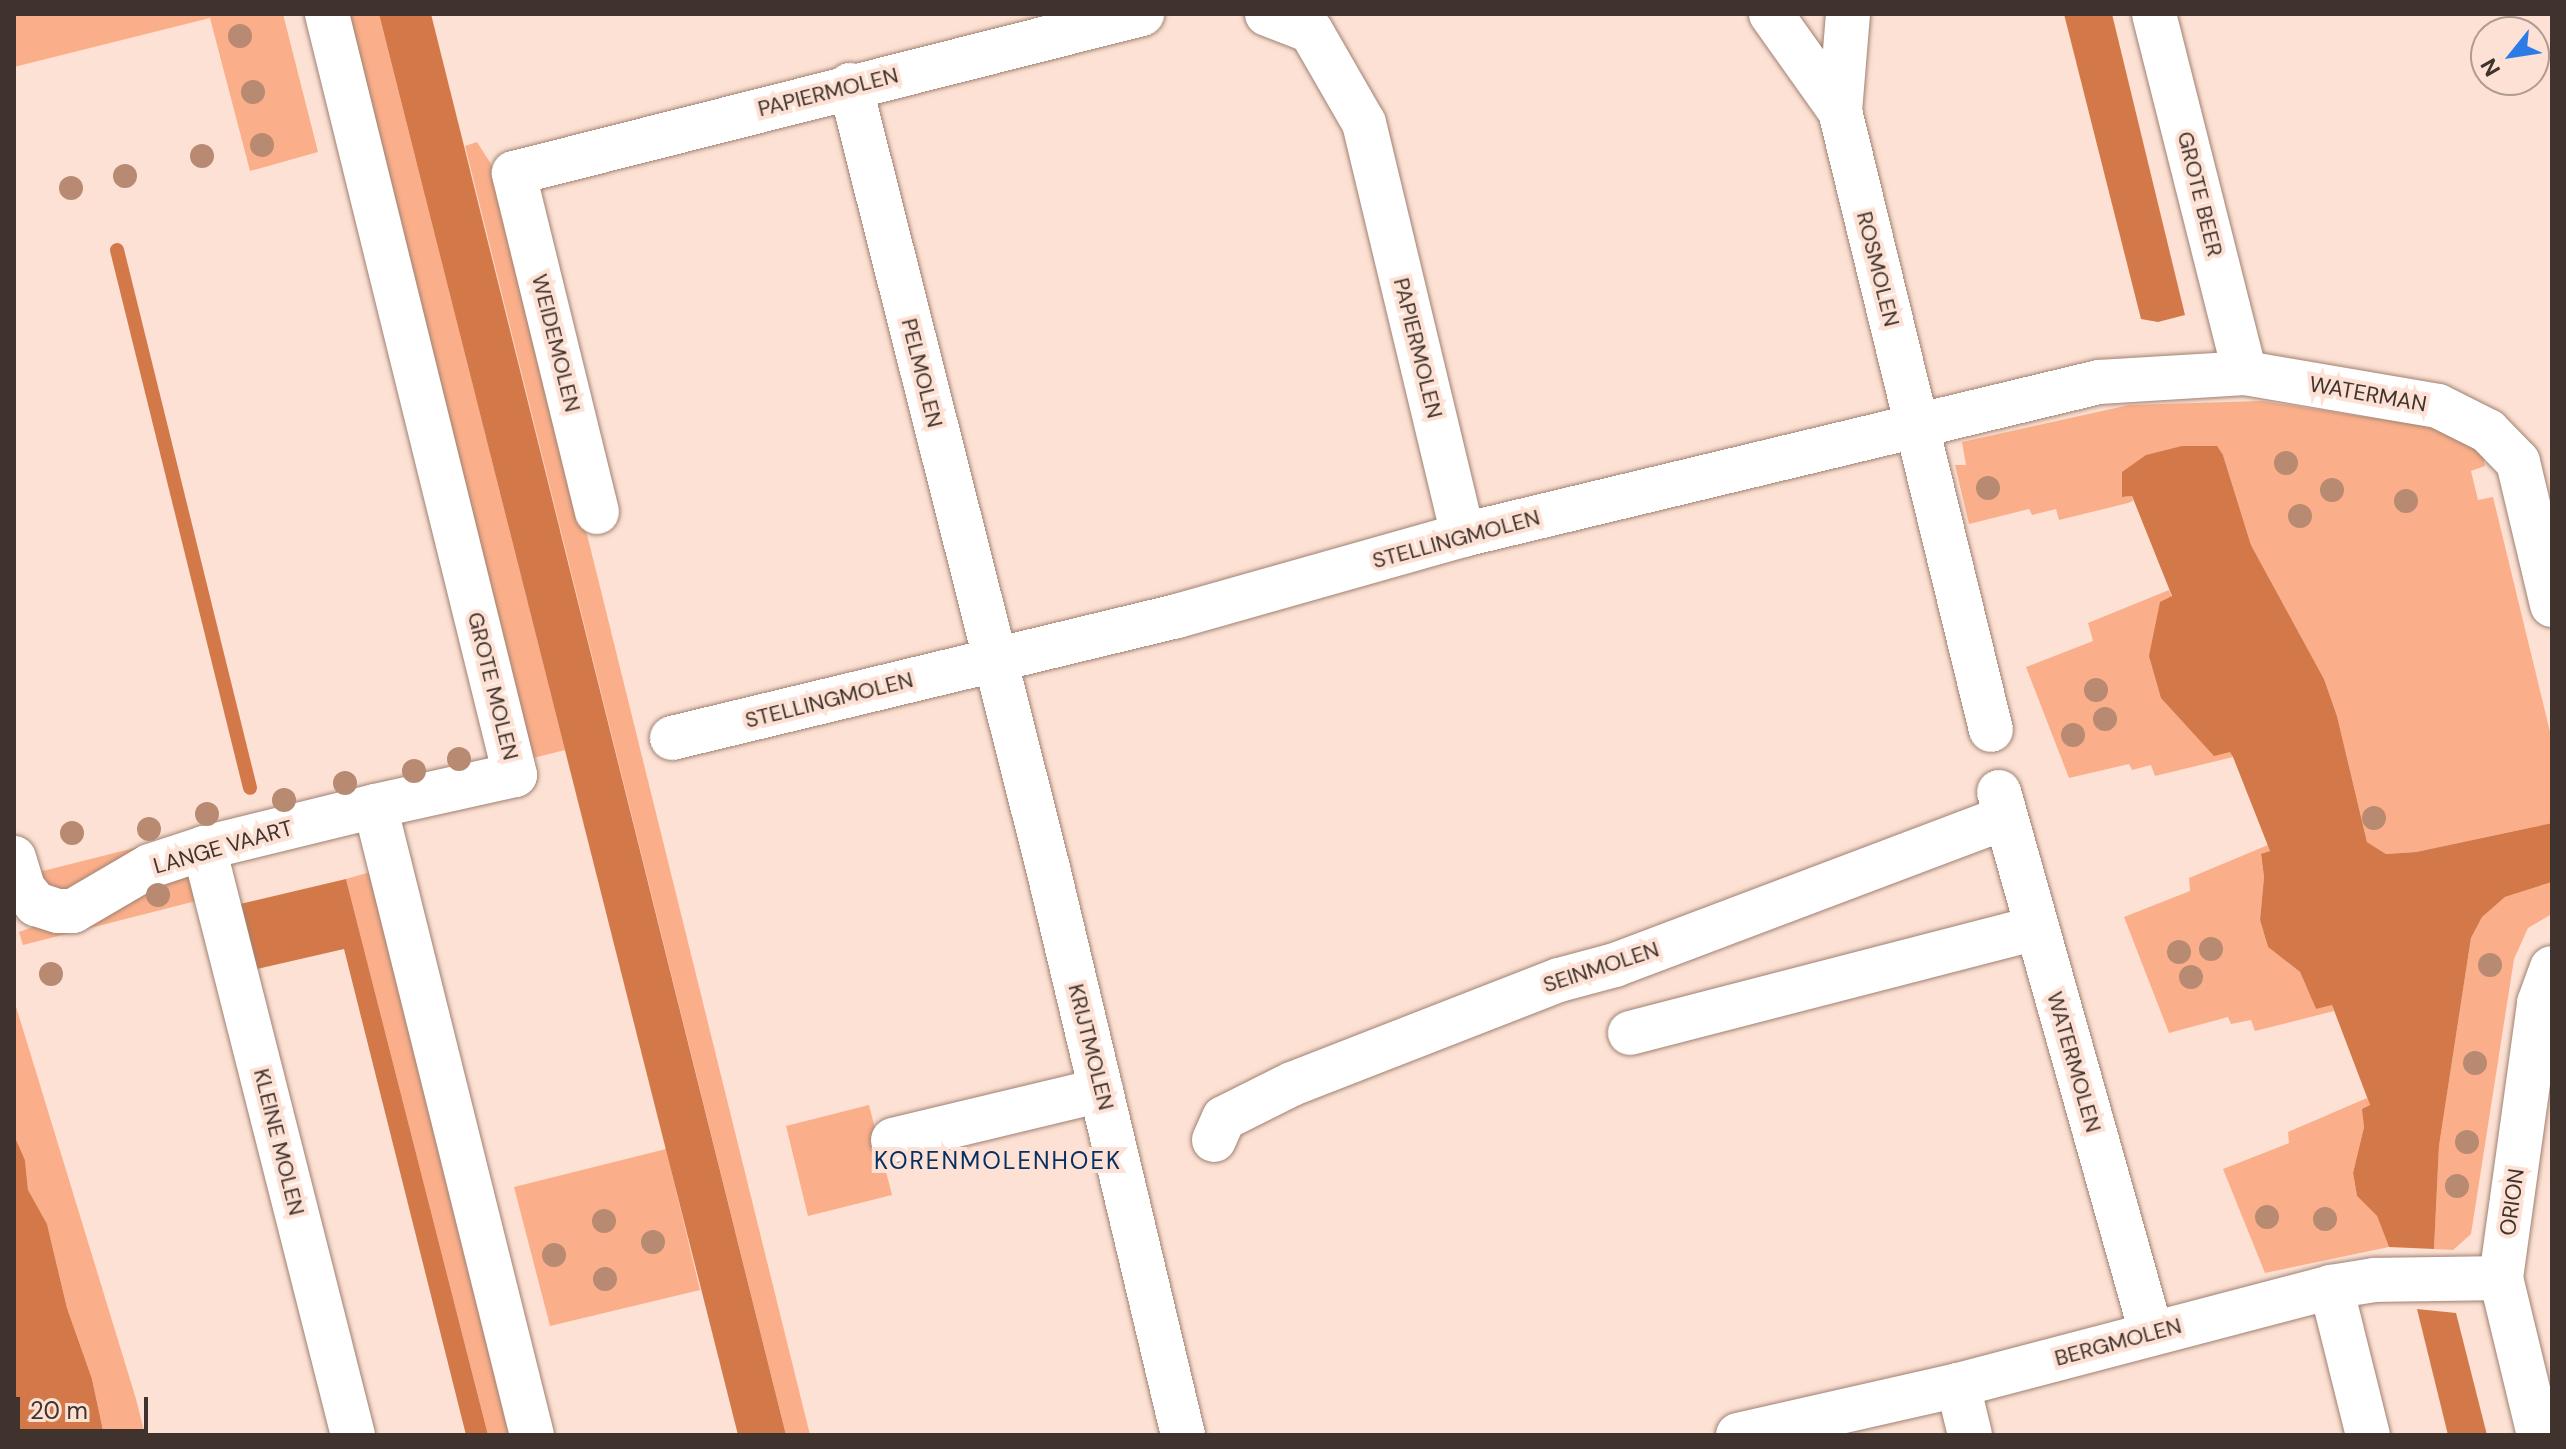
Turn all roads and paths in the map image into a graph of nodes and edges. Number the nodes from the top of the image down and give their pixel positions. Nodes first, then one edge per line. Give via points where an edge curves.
1 (327, 14) edge
2 (1142, 14) edge
3 (1267, 14) edge
4 (1771, 14) edge
5 (1848, 14) edge
6 (2154, 14) edge
7 (1322, 22) edge
8 (850, 85) junction
9 (1840, 111) junction
10 (514, 173) joint
11 (2245, 373) junction
12 (1917, 426) junction
13 (2535, 458) edge
14 (597, 512) dead end
15 (1463, 535) junction
16 (2552, 605) edge
17 (995, 660) junction
18 (1991, 730) dead end
19 (672, 738) dead end
20 (2002, 805) joint
21 (375, 806) junction
22 (204, 848) junction
23 (14, 858) edge
24 (2036, 928) junction
25 (2552, 968) edge
26 (1630, 1033) dead end
27 (1101, 1090) junction
28 (893, 1140) dead end
29 (1214, 1140) dead end
30 (2501, 1278) junction
31 (2331, 1287) junction
32 (2151, 1332) junction
33 (1958, 1385) junction
34 (353, 1435) edge
35 (532, 1435) edge
36 (1183, 1435) edge
37 (1738, 1435) edge
38 (1970, 1435) edge
39 (2368, 1435) edge
40 (2539, 1435) edge

1 - 21 street, GROTE MOLEN via 515,775
2 - 8 street, PAPIERMOLEN
3 - 7 street, PAPIERMOLEN
4 - 9 street, ROSMOLEN
5 - 9 street, ROSMOLEN
6 - 11 street, GROTE BEER
7 - 15 street, PAPIERMOLEN via 1364,123
8 - 10 street, PAPIERMOLEN
8 - 17 street, PELMOLEN
9 - 12 street, ROSMOLEN
10 - 14 street, WEIDEMOLEN
11 - 12 street, STELLINGMOLEN via 2099,382
11 - 13 street, WATERMAN via 2438,406
12 - 15 street, STELLINGMOLEN
12 - 18 street
13 - 16 street, WATERMAN
15 - 17 street, STELLINGMOLEN via 1177,616
17 - 19 street, STELLINGMOLEN
17 - 27 street, KRIJTMOLEN
20 - 24 street, WATERMOLEN
20 - 29 street, SEINMOLEN via 1615,965 1559,980 1292,1084 1224,1118
21 - 22 street, LANGE VAART
21 - 35 street
22 - 23 street, LANGE VAART via 150,866 73,911 36,904 23,888
22 - 34 street, KLEINE MOLEN
24 - 26 street
24 - 32 street, WATERMOLEN
25 - 30 street, ORION via 2539,1003
27 - 28 street
27 - 36 street, KRIJTMOLEN
30 - 31 street, BERGMOLEN via 2374,1280
30 - 40 street, ORION
31 - 32 street, BERGMOLEN
31 - 39 street
32 - 33 street, BERGMOLEN
33 - 37 street, BERGMOLEN
33 - 38 street

